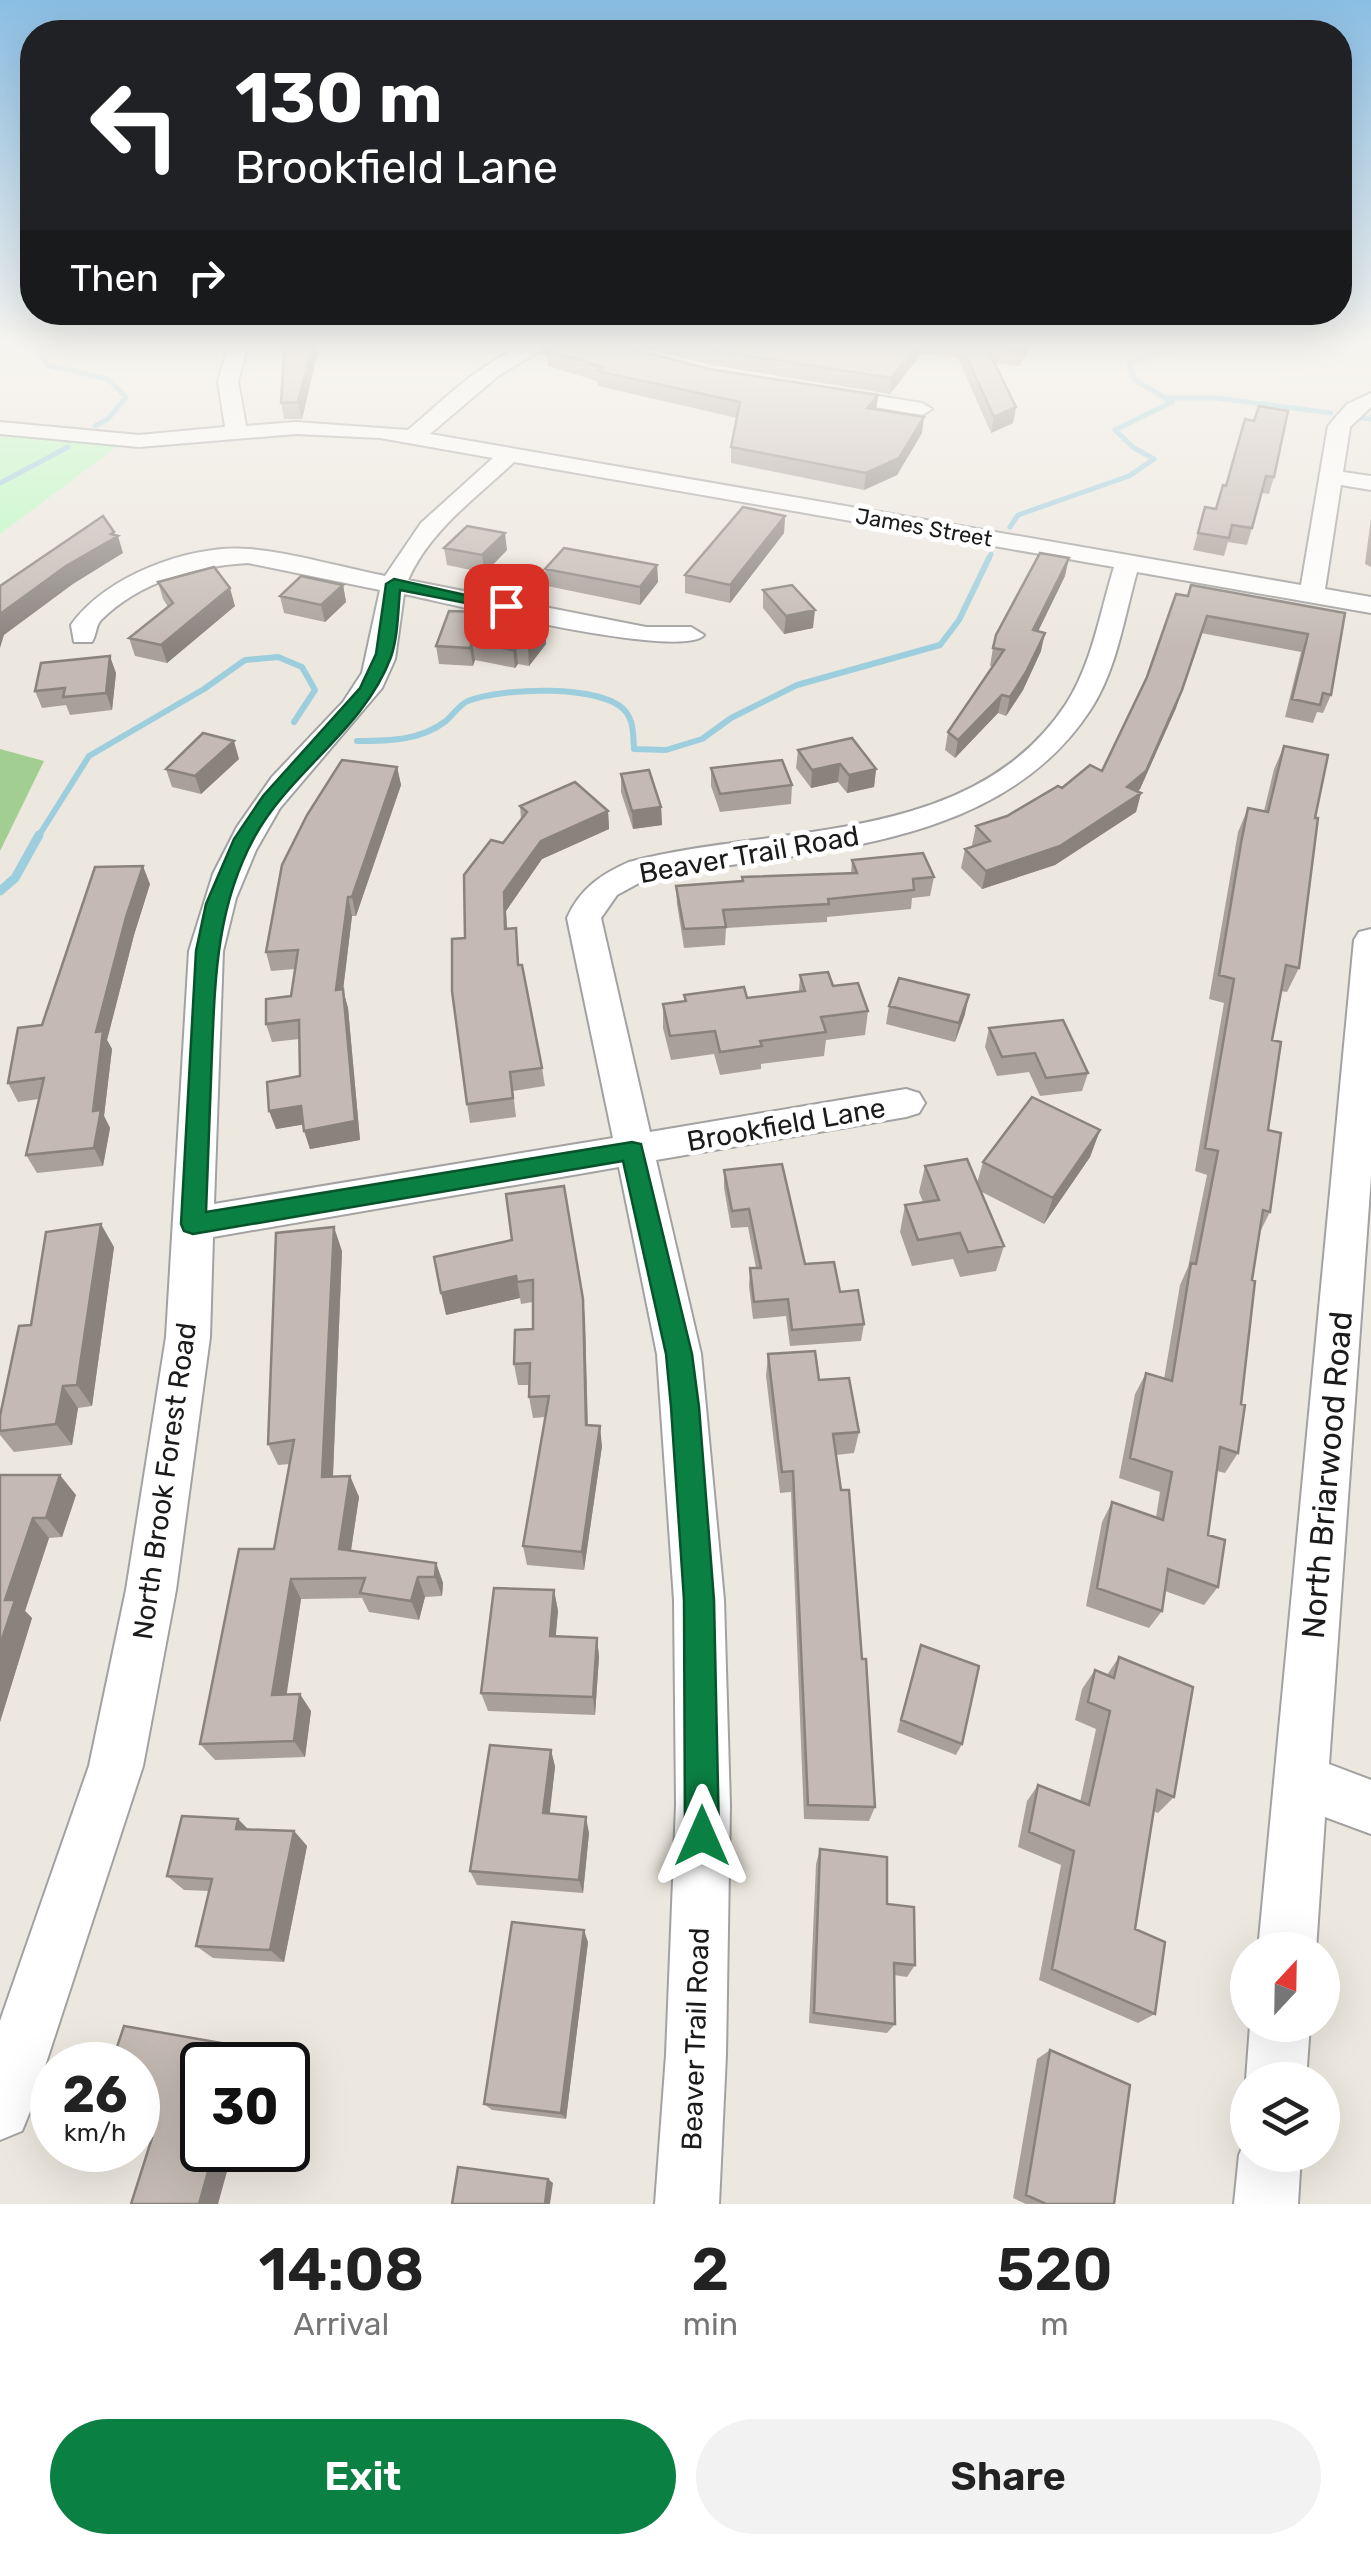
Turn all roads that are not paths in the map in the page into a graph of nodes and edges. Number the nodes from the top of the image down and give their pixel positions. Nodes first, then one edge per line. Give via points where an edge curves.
1 (452, 445) edge
2 (1336, 445) edge
3 (510, 455) junction
4 (1331, 477) junction
5 (1371, 483) edge
6 (1128, 562) junction
7 (394, 584) junction
8 (1312, 595) junction
9 (1371, 605) edge
10 (691, 635) dead end
11 (84, 636) dead end
12 (1371, 940) edge
13 (1369, 998) edge
14 (906, 1103) dead end
15 (632, 1151) junction
16 (193, 1224) junction
17 (1356, 1311) edge
18 (1301, 1781) junction
19 (1371, 1807) edge
20 (1288, 1932) edge
21 (0, 2109) edge
22 (1269, 2172) edge
23 (687, 2204) edge
24 (1266, 2204) edge

1 - 3 street, James Street
2 - 4 street
3 - 6 street, James Street
3 - 7 street, North Brook Forest Road via 416,544
4 - 5 street
4 - 8 street
6 - 8 street, James Street
6 - 15 street, Beaver Trail Road via 1078,706 1050,743 997,783 875,832 663,864 616,880 598,894 584,918
7 - 10 street via 646,635
7 - 11 street via 268,558 201,560 129,589 91,616
7 - 16 street, North Brook Forest Road via 384,654 368,688 269,800 216,904 206,951
8 - 9 street, James Street
12 - 13 street, North Briarwood Road
13 - 17 street, North Briarwood Road
14 - 15 street, Brookfield Lane
15 - 16 street, Brookfield Lane
15 - 23 street, Beaver Trail Road via 679,1354 699,1600 703,1805
16 - 21 street, North Brook Forest Road via 178,1423 116,1766
17 - 18 street, North Briarwood Road
18 - 19 street
18 - 20 street, North Briarwood Road
22 - 24 street

